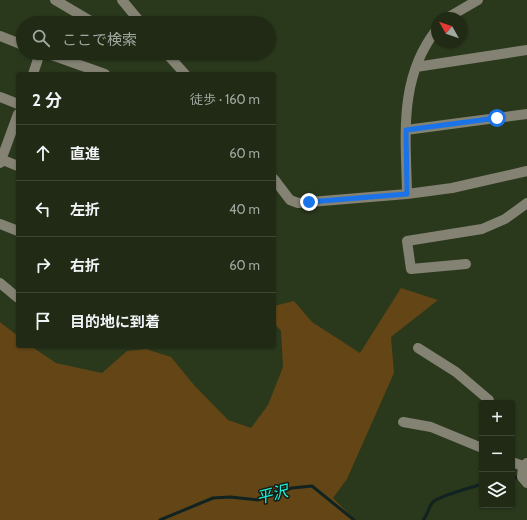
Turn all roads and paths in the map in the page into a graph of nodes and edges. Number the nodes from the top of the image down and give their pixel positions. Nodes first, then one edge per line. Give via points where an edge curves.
1 (55, 0) edge
2 (122, 0) edge
3 (478, 0) edge
4 (457, 12) edge
5 (82, 16) edge
6 (132, 16) edge
7 (0, 36) edge
8 (431, 40) edge
9 (16, 42) edge
10 (527, 50) edge
11 (38, 60) edge
12 (66, 60) edge
13 (173, 60) edge
14 (416, 67) junction
15 (34, 72) edge
16 (99, 72) edge
17 (184, 72) edge
18 (0, 97) edge
19 (16, 103) edge
20 (527, 114) edge
21 (16, 119) edge
22 (406, 130) junction
23 (0, 161) edge
24 (16, 165) edge
25 (527, 171) edge
26 (276, 183) edge
27 (407, 194) junction
28 (527, 203) edge
29 (0, 224) edge
30 (16, 230) edge
31 (466, 264) dead end
32 (0, 283) edge
33 (16, 296) edge
34 (418, 348) dead end
35 (489, 400) edge
36 (403, 422) dead end
37 (479, 447) edge
38 (515, 462) edge
39 (525, 464) edge
40 (527, 483) edge

1 - 5 street
2 - 6 street
3 - 4 street
7 - 9 street
8 - 14 street
10 - 14 street
11 - 15 street
12 - 16 street
13 - 17 street
14 - 22 street via 408,92
18 - 19 street
20 - 22 street
21 - 23 street
22 - 27 street
23 - 24 street
25 - 27 street via 452,188
26 - 27 street via 290,200 298,203
28 - 31 street via 505,219 482,229 407,241 411,269
29 - 30 street
32 - 33 street
34 - 35 street via 456,372
36 - 37 street via 431,427
38 - 39 street
39 - 40 street via 522,477

